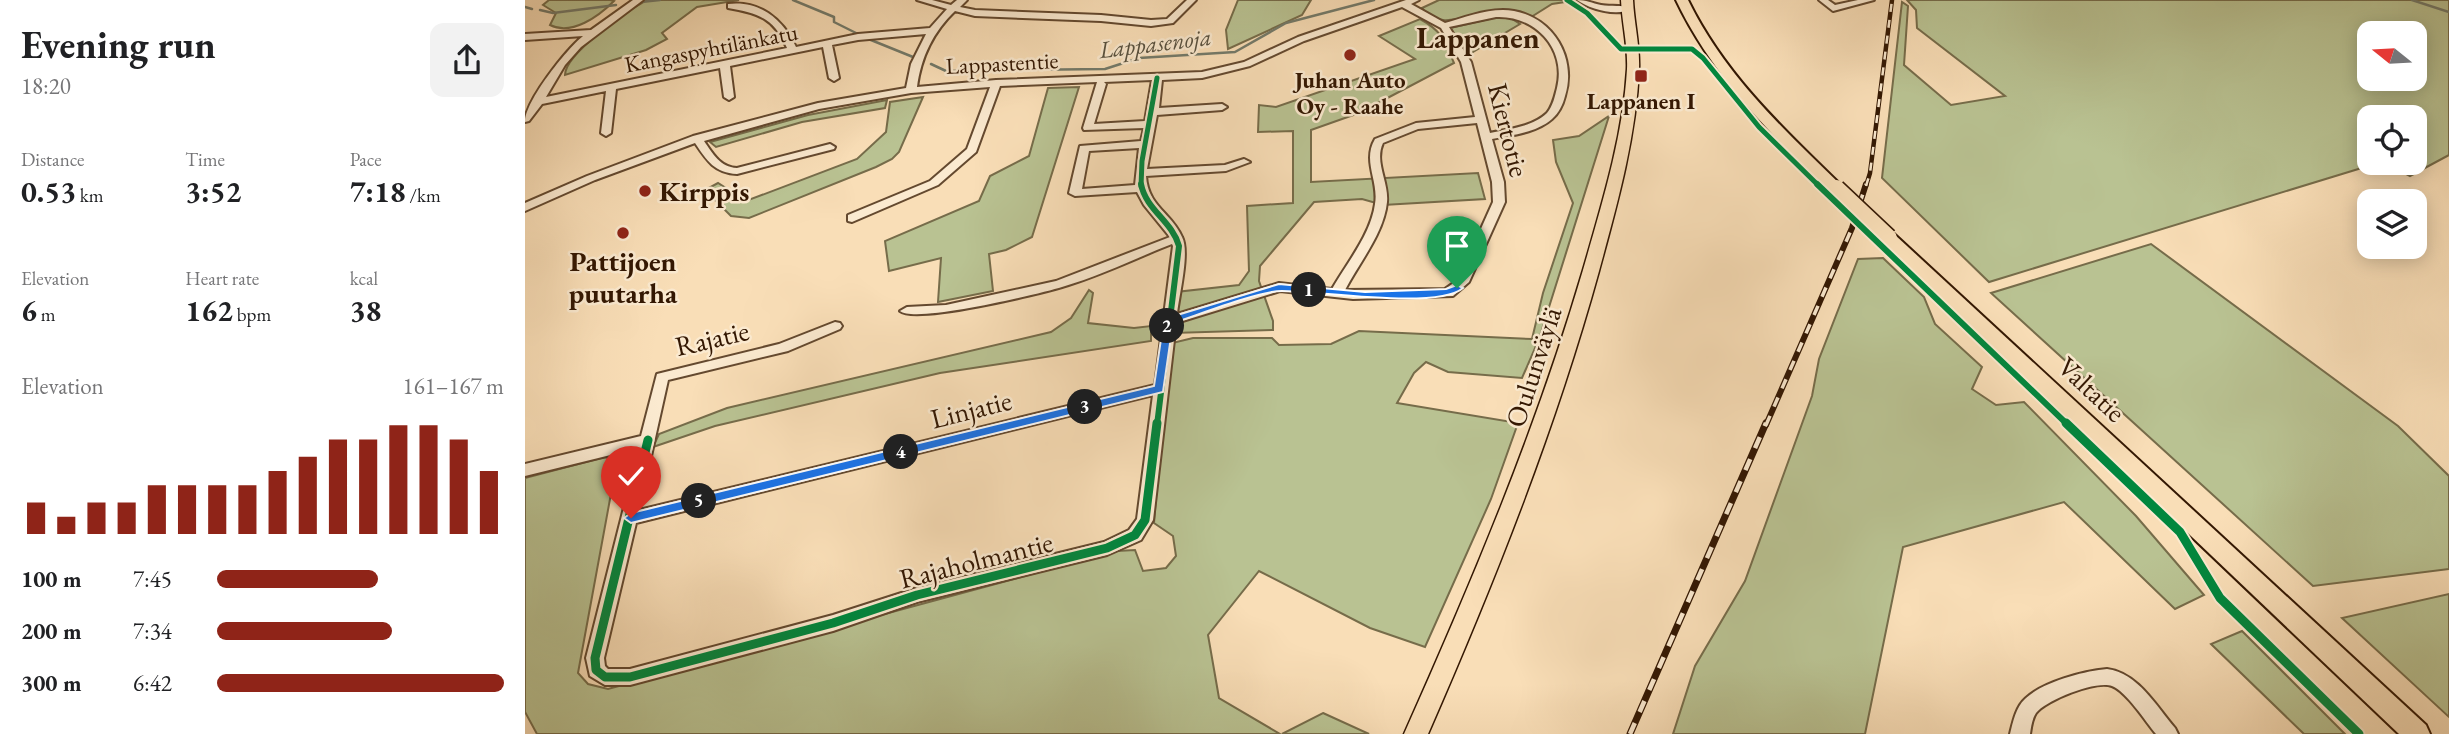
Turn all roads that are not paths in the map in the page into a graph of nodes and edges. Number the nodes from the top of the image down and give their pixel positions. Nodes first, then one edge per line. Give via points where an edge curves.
1 (639, 0) edge
2 (921, 0) edge
3 (963, 0) edge
4 (1192, 0) edge
5 (1415, 0) edge
6 (1581, 0) edge
7 (1682, 0) edge
8 (1693, 0) edge
9 (1823, 0) edge
10 (1870, 0) edge
11 (1403, 4) junction
12 (1627, 5) edge
13 (731, 6) dead end
14 (951, 9) junction
15 (1444, 26) junction
16 (931, 31) junction
17 (595, 32) junction
18 (525, 37) edge
19 (827, 44) junction
20 (793, 51) junction
21 (725, 65) junction
22 (834, 78) dead end
23 (1157, 78) junction
24 (1734, 79) junction
25 (996, 83) junction
26 (1101, 84) dead end
27 (611, 88) junction
28 (911, 90) junction
29 (729, 97) dead end
30 (540, 101) junction
31 (1222, 107) dead end
32 (1151, 118) junction
33 (525, 119) edge
34 (1483, 119) junction
35 (606, 133) dead end
36 (1488, 137) junction
37 (697, 138) junction
38 (1146, 144) junction
39 (830, 147) dead end
40 (1244, 162) dead end
41 (1141, 180) junction
42 (525, 205) edge
43 (852, 218) dead end
44 (1177, 238) junction
45 (1336, 294) junction
46 (907, 311) dead end
47 (1168, 321) junction
48 (835, 326) dead end
49 (1159, 389) junction
50 (648, 440) junction
51 (525, 470) edge
52 (631, 518) junction
53 (1416, 734) edge
54 (2020, 734) edge
55 (2168, 734) edge
56 (2417, 734) edge

1 - 17 street
2 - 14 street
3 - 14 street
4 - 14 street via 1170,21 1151,23
5 - 11 street, Lappastentie
6 - 12 street via 1598,7
7 - 24 highway, Valtatie via 1713,56
8 - 24 highway, Valtatie
9 - 10 street via 1833,8
11 - 15 street
11 - 23 street, Lappastentie via 1326,29 1224,71
12 - 53 main road, Oulunväylä via 1634,68 1624,142 1586,290 1528,464
13 - 20 street via 753,7 768,15 787,36
14 - 16 street
15 - 34 street, Kiertotie via 1466,62
15 - 36 street via 1504,13 1516,15 1558,44 1566,78 1554,111 1543,121
16 - 19 street, Kangaspyhtilänkatu
16 - 28 street
17 - 18 street
17 - 30 street via 560,64
19 - 20 street, Kangaspyhtilänkatu
19 - 22 street
20 - 21 street, Kangaspyhtilänkatu
21 - 27 street, Kangaspyhtilänkatu
21 - 29 street
23 - 25 street, Lappastentie
23 - 32 street
24 - 56 highway, Valtatie, bridge via 1836,189
25 - 28 street, Lappastentie
25 - 43 street via 972,150 934,183
26 - 32 street via 1088,128
27 - 30 street, Kangaspyhtilänkatu
27 - 35 street
28 - 37 street, Lappastentie via 818,106
30 - 33 street
31 - 32 street
32 - 38 street
34 - 36 street, Kiertotie
34 - 45 street via 1416,126 1379,141 1374,152 1381,193 1379,213
36 - 45 street, Kiertotie via 1500,202 1463,282 1448,293
37 - 39 street via 725,172
37 - 42 street, Lappastentie
38 - 41 street
38 - 41 street via 1084,148 1075,193
40 - 41 street
41 - 44 street via 1149,204
44 - 46 street via 1059,284 946,309
44 - 47 street, Rajaholmantie
45 - 47 street, Kiertotie via 1279,287
47 - 49 street, Rajaholmantie
48 - 50 street, Rajatie via 783,348 662,377
49 - 52 street, Linjatie
49 - 52 street, Rajaholmantie via 1150,498 1141,530 1125,542 614,679 599,675 594,665
50 - 51 street
50 - 52 street, Rajaholmantie
54 - 55 street via 2026,712 2038,699 2109,677 2122,682

